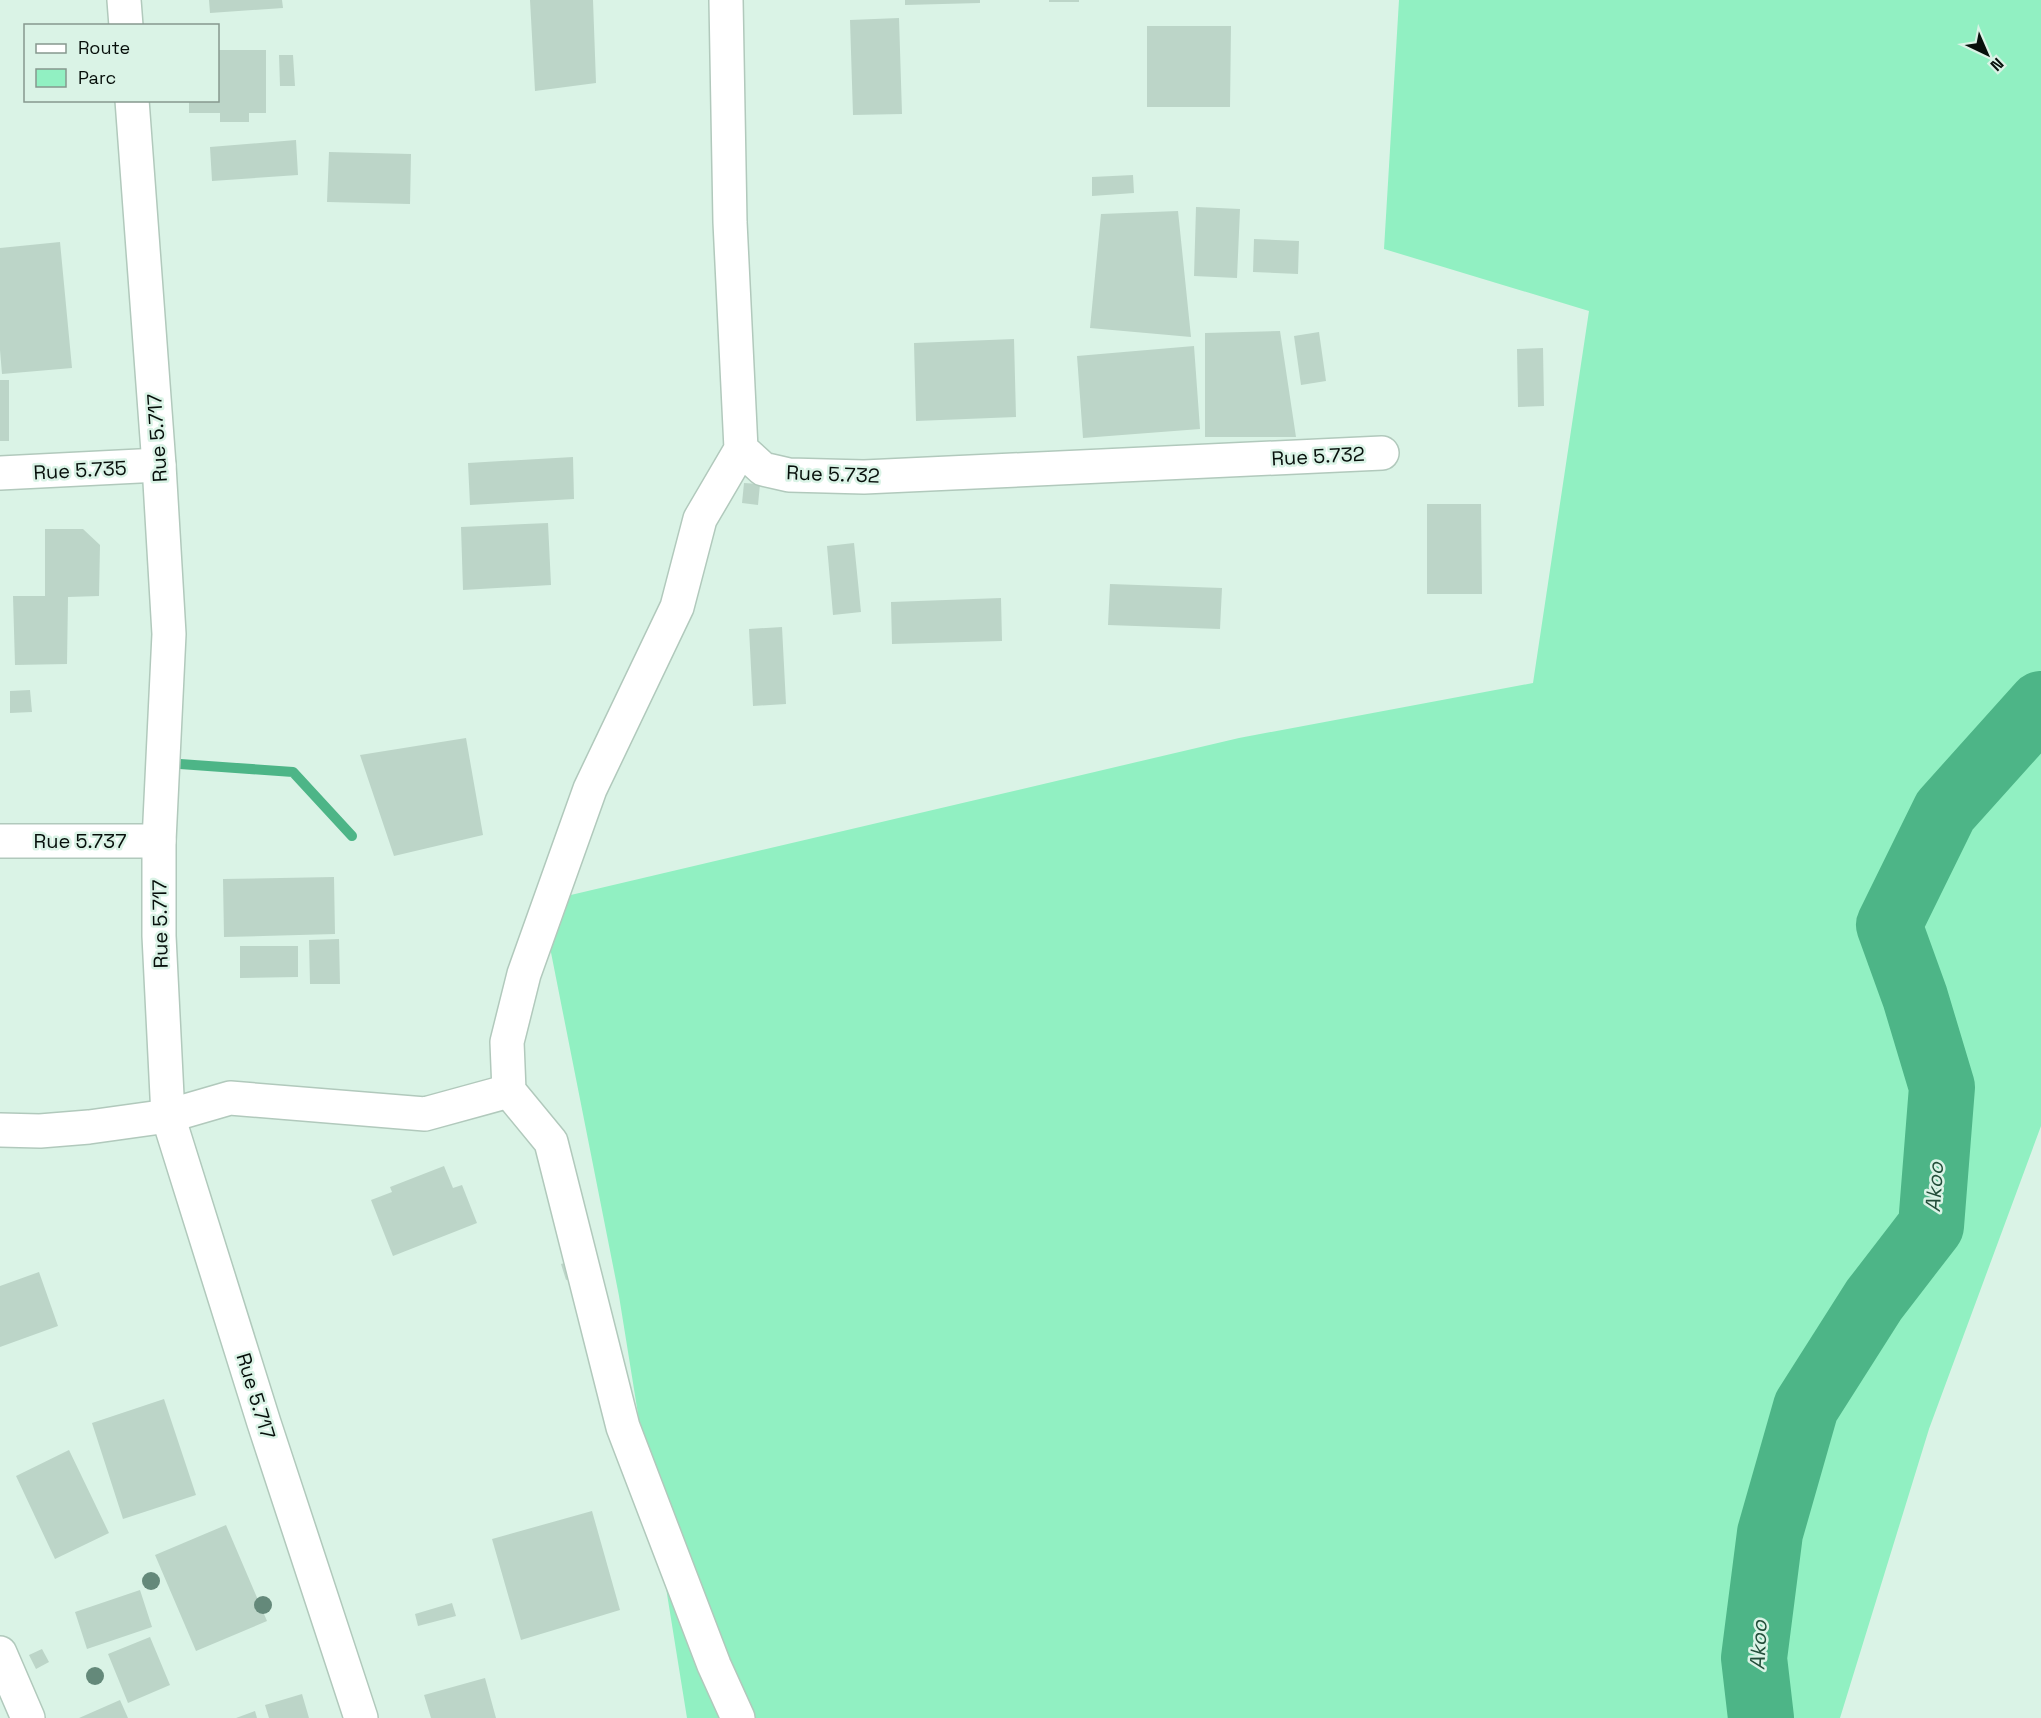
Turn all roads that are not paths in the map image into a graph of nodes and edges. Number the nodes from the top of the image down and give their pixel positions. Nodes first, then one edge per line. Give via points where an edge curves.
1 (124, 0) edge
2 (726, 0) edge
3 (126, 24) edge
4 (132, 102) edge
5 (741, 449) junction
6 (1382, 453) dead end
7 (159, 465) junction
8 (0, 473) edge
9 (159, 841) junction
10 (0, 842) edge
11 (510, 1091) junction
12 (168, 1116) junction
13 (0, 1130) edge
14 (0, 1653) edge
15 (28, 1718) edge
16 (361, 1718) edge
17 (738, 1718) edge

1 - 3 street
2 - 5 street via 730,222
4 - 7 street, Rue 5.717
5 - 6 street, Rue 5.732 via 763,469 780,473 864,477
5 - 11 street via 700,519 677,607 590,789 524,974 507,1042
7 - 8 street, Rue 5.735
7 - 9 street, Rue 5.717 via 169,634
9 - 10 street, Rue 5.737
9 - 12 street, Rue 5.717 via 159,936
11 - 12 street via 424,1114 230,1098
11 - 17 street via 551,1142 623,1426
12 - 13 street via 69,1129
12 - 16 street, Rue 5.717
14 - 15 street

